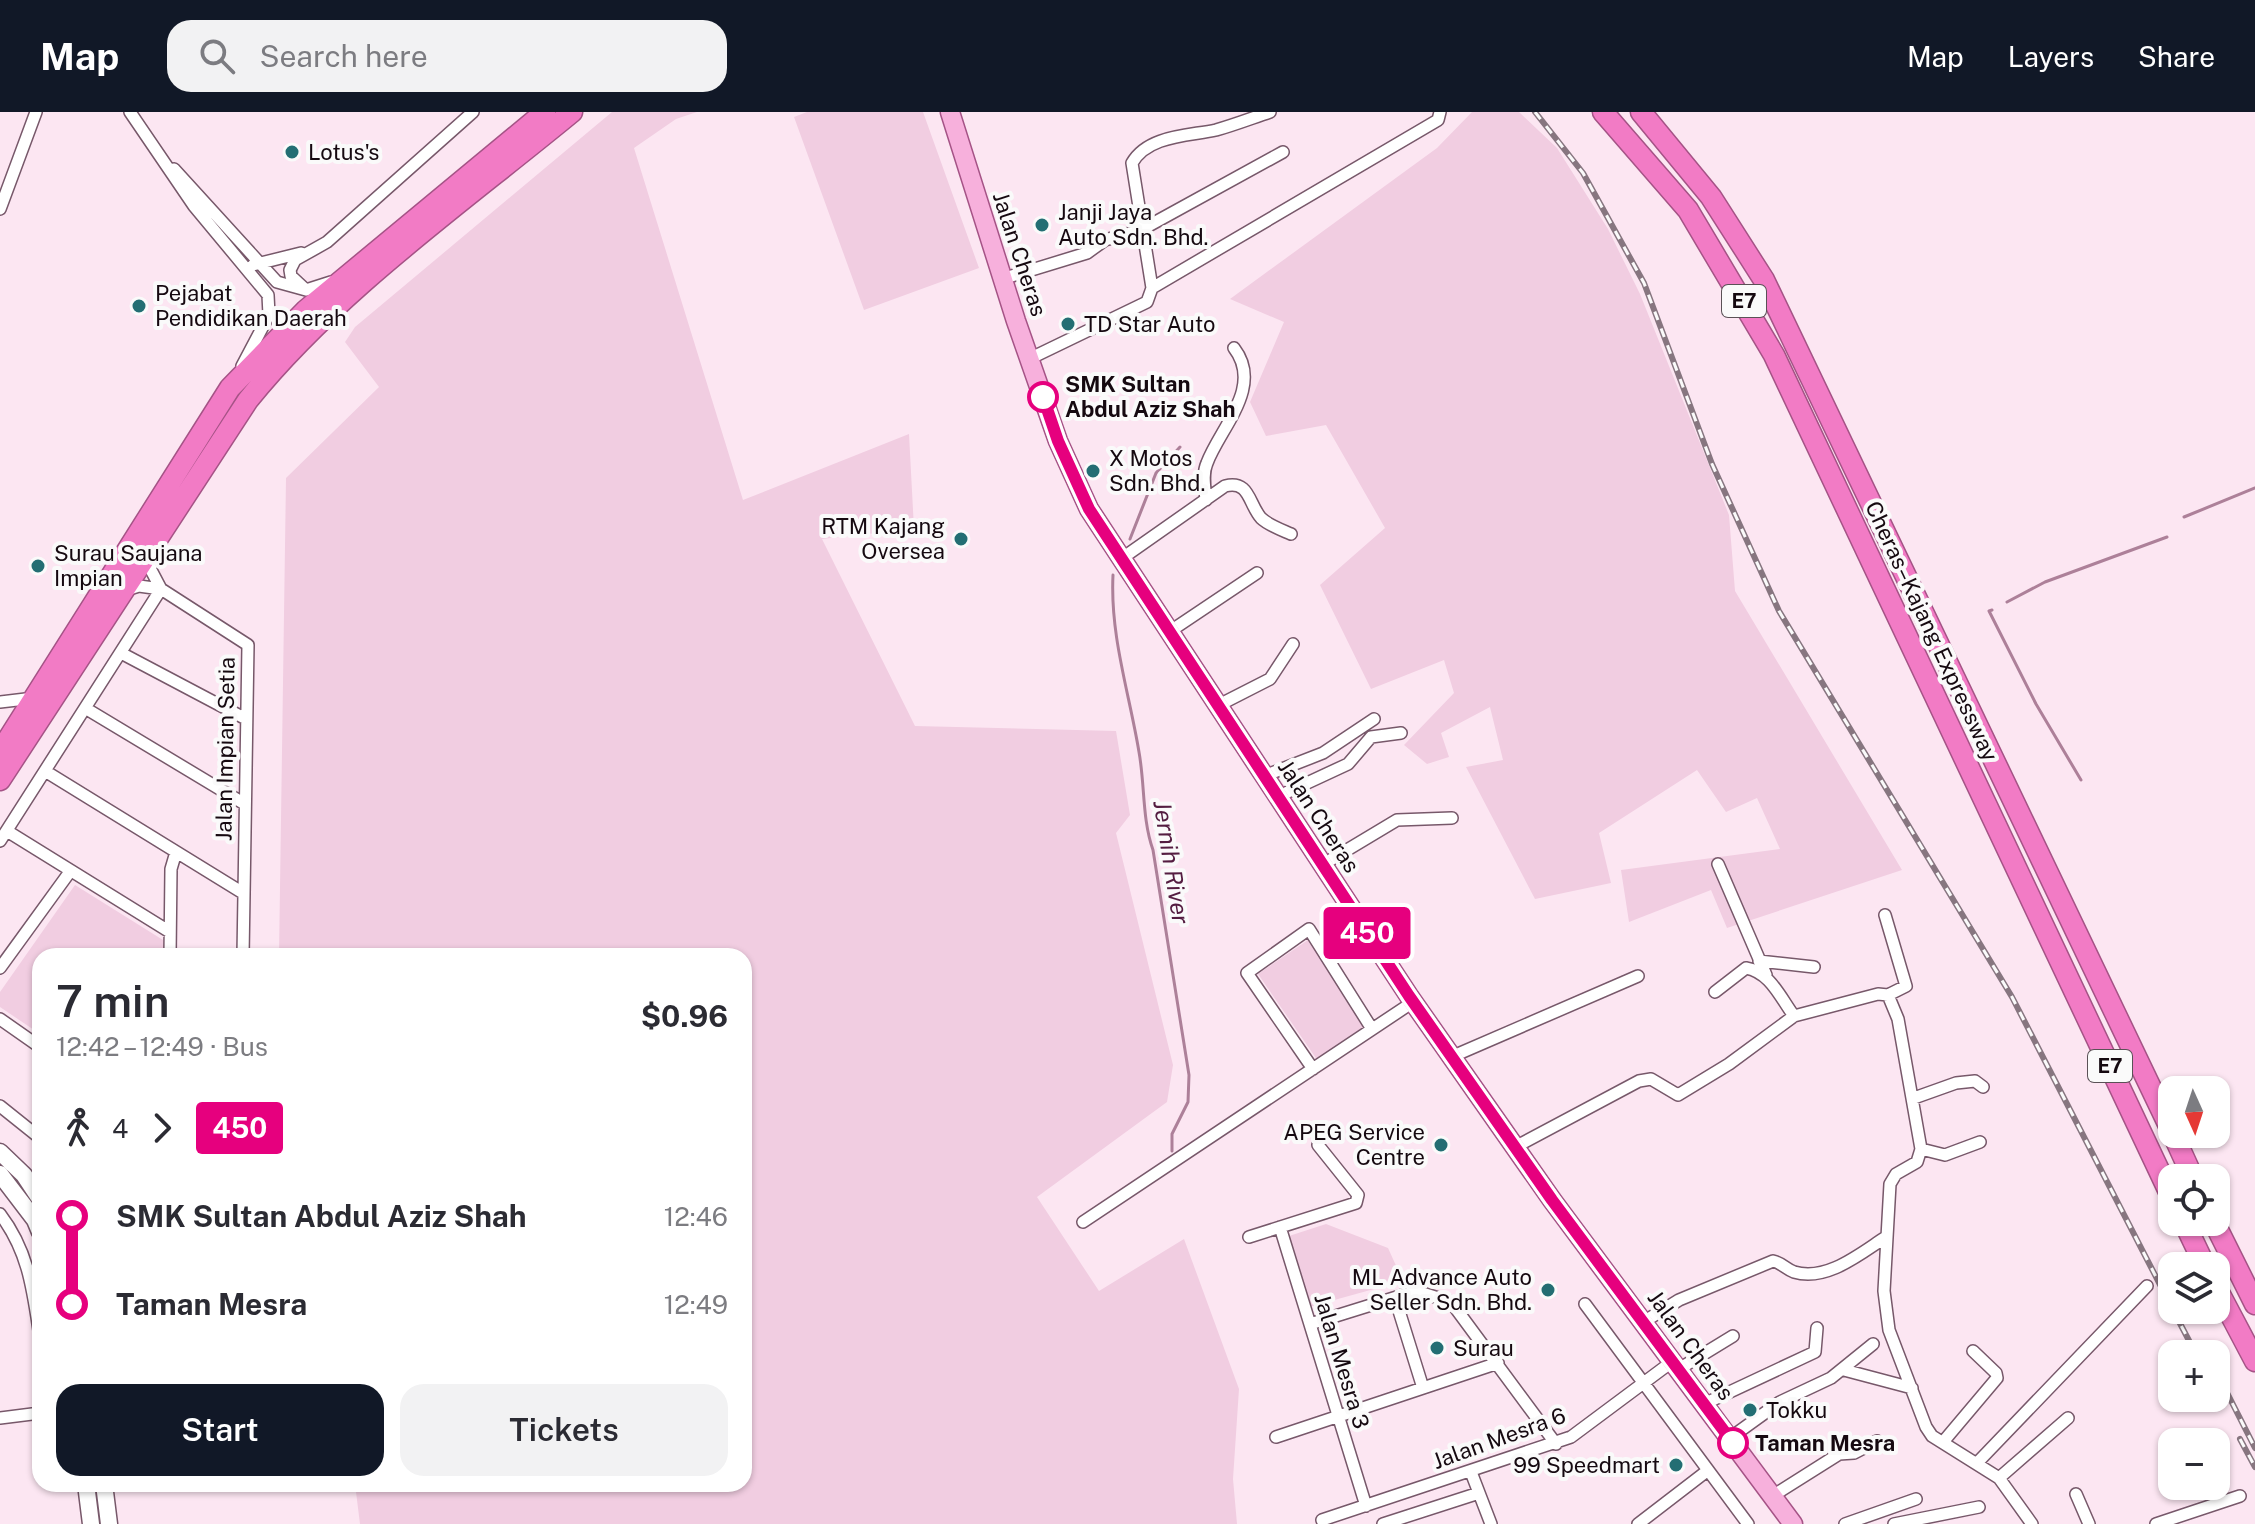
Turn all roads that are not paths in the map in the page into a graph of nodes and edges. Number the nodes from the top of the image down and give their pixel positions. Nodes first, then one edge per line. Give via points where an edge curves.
1 (36, 112) edge
2 (130, 112) edge
3 (473, 112) edge
4 (545, 112) edge
5 (572, 112) edge
6 (950, 112) edge
7 (1270, 112) edge
8 (1440, 112) edge
9 (1603, 112) edge
10 (1641, 112) edge
11 (519, 145) junction
12 (1283, 152) dead end
13 (0, 209) edge
14 (1141, 230) junction
15 (305, 253) junction
16 (253, 265) junction
17 (356, 268) junction
18 (1002, 279) junction
19 (1152, 288) junction
20 (306, 290) junction
21 (1234, 348) dead end
22 (1029, 359) junction
23 (230, 388) junction
24 (1206, 500) junction
25 (1291, 534) dead end
26 (149, 556) junction
27 (1121, 559) junction
28 (1257, 573) dead end
29 (161, 589) junction
30 (126, 590) junction
31 (1169, 632) junction
32 (1293, 644) dead end
33 (121, 653) junction
34 (34, 698) junction
35 (1, 704) edge
36 (1217, 706) junction
37 (85, 708) junction
38 (246, 719) junction
39 (1374, 719) dead end
40 (13, 733) junction
41 (1401, 733) dead end
42 (0, 752) edge
43 (45, 771) junction
44 (1264, 776) junction
45 (0, 780) edge
46 (1277, 797) junction
47 (243, 803) junction
48 (1452, 818) dead end
49 (3, 836) edge
50 (176, 852) junction
51 (1718, 864) dead end
52 (1322, 865) junction
53 (69, 873) junction
54 (243, 893) junction
55 (1885, 915) dead end
56 (170, 932) junction
57 (170, 948) edge
58 (243, 948) edge
59 (1759, 961) junction
60 (1814, 967) dead end
61 (0, 968) edge
62 (1766, 975) junction
63 (1638, 976) dead end
64 (1715, 992) dead end
65 (1888, 995) junction
66 (1413, 1002) junction
67 (1794, 1016) junction
68 (0, 1019) edge
69 (1372, 1029) junction
70 (32, 1041) edge
71 (1451, 1057) junction
72 (1313, 1069) junction
73 (1983, 1087) dead end
74 (1914, 1098) junction
75 (2158, 1104) edge
76 (0, 1106) edge
77 (32, 1132) edge
78 (1980, 1142) dead end
79 (1318, 1145) dead end
80 (1515, 1147) junction
81 (1921, 1149) junction
82 (0, 1152) edge
83 (2158, 1168) edge
84 (0, 1174) edge
85 (32, 1187) edge
86 (0, 1214) edge
87 (32, 1220) edge
88 (1083, 1222) dead end
89 (1280, 1227) junction
90 (2221, 1236) edge
91 (1249, 1237) dead end
92 (1886, 1237) junction
93 (32, 1286) edge
94 (2147, 1286) dead end
95 (1395, 1298) junction
96 (1585, 1304) dead end
97 (2255, 1304) edge
98 (2230, 1314) edge
99 (1645, 1321) junction
100 (1310, 1324) junction
101 (1817, 1328) dead end
102 (1733, 1336) dead end
103 (1873, 1344) dead end
104 (1973, 1351) dead end
105 (2255, 1361) edge
106 (1498, 1363) junction
107 (1676, 1365) junction
108 (1844, 1370) junction
109 (1644, 1383) junction
110 (1423, 1388) junction
111 (1912, 1388) junction
112 (1704, 1404) junction
113 (32, 1414) edge
114 (1338, 1417) junction
115 (0, 1418) edge
116 (2068, 1418) dead end
117 (1276, 1437) dead end
118 (1730, 1438) junction
119 (1877, 1441) dead end
120 (1943, 1442) junction
121 (1556, 1444) junction
122 (1977, 1463) junction
123 (1707, 1471) junction
124 (1471, 1472) junction
125 (1999, 1478) junction
126 (87, 1492) edge
127 (105, 1492) edge
128 (1479, 1493) junction
129 (2076, 1494) dead end
130 (1774, 1495) junction
131 (2240, 1496) dead end
132 (1916, 1499) dead end
133 (1366, 1506) junction
134 (1979, 1507) dead end
135 (1323, 1522) edge
136 (91, 1524) edge
137 (109, 1524) edge
138 (1383, 1524) edge
139 (1491, 1524) edge
140 (1638, 1524) edge
141 (1748, 1524) edge
142 (1793, 1524) edge
143 (1845, 1524) edge
144 (1894, 1524) edge
145 (2032, 1524) edge
146 (2089, 1524) edge
147 (2156, 1524) edge

1 - 13 street
2 - 16 street via 194,206
3 - 15 street via 327,242
4 - 11 highway
5 - 11 highway
6 - 18 main road, Jalan Cheras
7 - 14 street via 1214,130 1185,133 1138,152 1132,163
8 - 19 street via 1438,120
9 - 83 highway, Cheras–Kajang Expressway / E7 via 1688,210 1774,355
10 - 75 highway, Cheras–Kajang Expressway / E7 via 1711,197 1764,280
11 - 17 highway
11 - 26 highway via 272,371
12 - 14 street
14 - 18 street
14 - 19 street
15 - 16 street
15 - 20 street via 290,270 294,282
16 - 20 street via 285,287
16 - 23 street via 268,295 269,315
17 - 20 street
17 - 23 highway via 306,310
18 - 22 main road, Jalan Cheras
19 - 22 street via 1143,306
21 - 24 street via 1241,357 1243,390 1206,464
22 - 27 main road, Jalan Cheras via 1075,480
23 - 34 highway
24 - 25 street via 1225,486 1240,485 1262,519
24 - 27 street
26 - 29 street
26 - 30 highway
27 - 31 main road, Jalan Cheras
28 - 31 street
29 - 30 street
29 - 33 street
29 - 38 street, Jalan Impian Setia via 248,645
30 - 45 highway
31 - 36 main road, Jalan Cheras
32 - 36 street via 1270,679
33 - 37 street
33 - 38 street
34 - 35 street
34 - 40 highway
35 - 40 street
36 - 44 main road, Jalan Cheras
37 - 43 street
37 - 47 street
38 - 47 street, Jalan Impian Setia
39 - 44 street via 1323,753
40 - 42 highway
41 - 46 street via 1371,737 1348,764
43 - 49 street
43 - 50 street
44 - 46 main road, Jalan Cheras
46 - 52 main road, Jalan Cheras
47 - 54 street, Jalan Impian Setia
48 - 52 street via 1397,820
49 - 53 street
50 - 54 street
50 - 56 street
51 - 59 street
52 - 66 main road, Jalan Cheras
53 - 56 street
53 - 61 street
54 - 58 street, Jalan Impian Setia
55 - 65 street via 1906,986
56 - 57 street
59 - 60 street
59 - 62 street
62 - 64 street via 1746,968
62 - 67 street
63 - 71 street
65 - 67 street
65 - 74 street
66 - 69 street
66 - 71 main road, Jalan Cheras
67 - 80 street via 1678,1095 1651,1079 1639,1081
68 - 70 street
69 - 72 street
69 - 72 street via 1309,929 1247,973
71 - 80 main road, Jalan Cheras
72 - 88 street
73 - 74 street via 1975,1081 1956,1083
74 - 81 street
76 - 77 street
78 - 81 street via 1945,1155
79 - 89 street via 1358,1200
80 - 99 main road, Jalan Cheras
81 - 92 street via 1917,1162 1890,1184
82 - 85 street
84 - 87 street
86 - 93 street via 16,1236
89 - 91 street
89 - 100 street, Jalan Mesra 3
90 - 97 highway
92 - 99 street via 1839,1266 1817,1272 1793,1272 1773,1261 1679,1300
92 - 111 street via 1885,1318
94 - 122 street
95 - 100 street
95 - 106 street via 1416,1291 1451,1302
95 - 110 street
96 - 109 street
98 - 105 highway
99 - 107 main road, Jalan Cheras
100 - 114 street, Jalan Mesra 3
101 - 112 street via 1815,1352
102 - 107 street, Jalan Mesra 6
103 - 108 street
104 - 120 street via 1997,1378
106 - 110 street
106 - 121 street
107 - 109 street, Jalan Mesra 6
107 - 112 main road, Jalan Cheras
108 - 111 street
108 - 118 street via 1780,1402
109 - 121 street, Jalan Mesra 6
109 - 123 street
110 - 114 street
111 - 120 street via 1926,1427
112 - 118 main road, Jalan Cheras
113 - 115 street
114 - 117 street
114 - 133 street, Jalan Mesra 3
116 - 125 street
118 - 130 main road, Jalan Cheras
119 - 130 street via 1839,1454
120 - 122 street
121 - 124 street, Jalan Mesra 6
122 - 125 street
123 - 140 street
123 - 141 street
124 - 128 street
124 - 133 street, Jalan Mesra 6
125 - 145 street
126 - 136 street
127 - 137 street
128 - 138 street
128 - 139 street
129 - 146 street
130 - 142 main road, Jalan Cheras
131 - 147 street
132 - 143 street
133 - 135 street, Jalan Mesra 6
134 - 144 street

